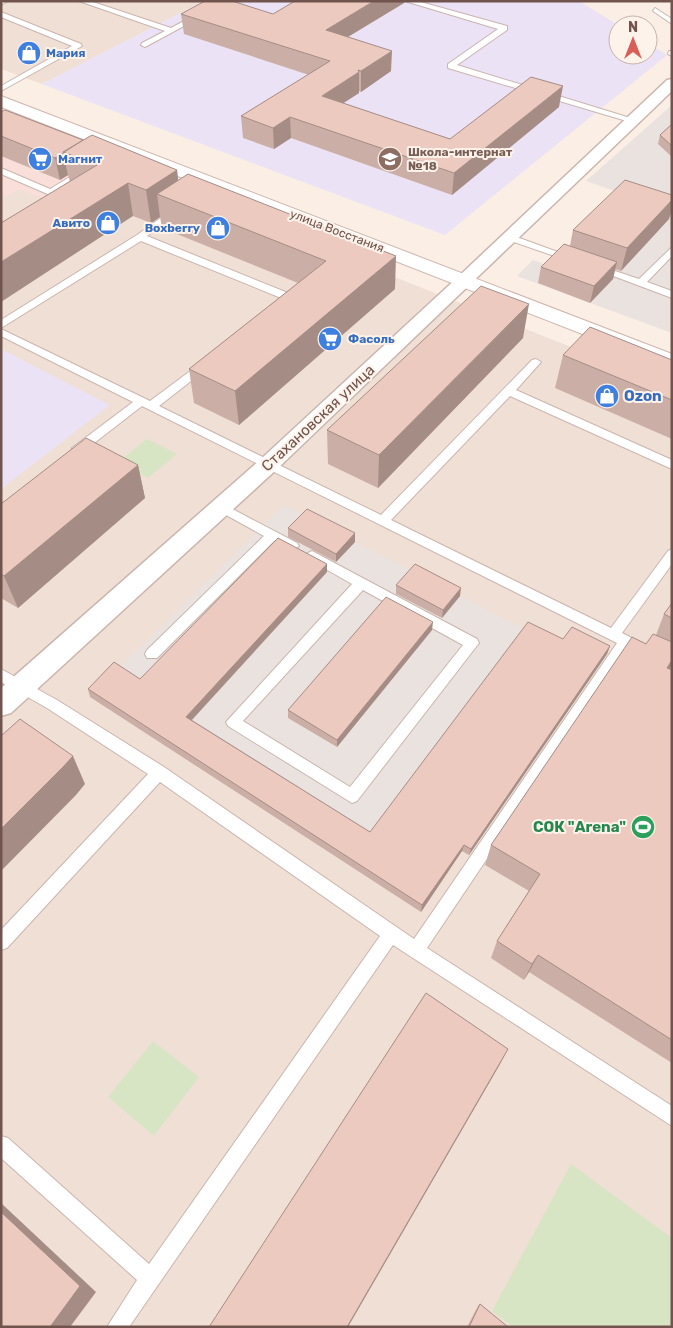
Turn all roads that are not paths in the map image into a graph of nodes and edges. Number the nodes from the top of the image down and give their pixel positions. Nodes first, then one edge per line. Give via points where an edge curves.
1 (5, 1) edge
2 (82, 1) edge
3 (227, 1) edge
4 (408, 1) edge
5 (440, 1) edge
6 (1, 3) edge
7 (430, 8) junction
8 (655, 10) dead end
9 (1, 14) edge
10 (672, 22) edge
11 (172, 31) junction
12 (145, 45) dead end
13 (672, 83) edge
14 (1, 89) edge
15 (12, 109) edge
16 (633, 120) junction
17 (95, 166) edge
18 (1, 171) edge
19 (186, 204) edge
20 (140, 237) junction
21 (511, 238) junction
22 (672, 250) edge
23 (465, 281) junction
24 (641, 284) junction
25 (672, 295) edge
26 (278, 310) edge
27 (1, 325) edge
28 (1, 332) edge
29 (210, 361) edge
30 (536, 362) dead end
31 (672, 362) edge
32 (509, 391) junction
33 (146, 403) junction
34 (63, 461) edge
35 (269, 464) junction
36 (672, 465) edge
37 (221, 507) junction
38 (383, 520) junction
39 (272, 535) junction
40 (672, 554) edge
41 (361, 583) junction
42 (619, 638) junction
43 (152, 654) dead end
44 (672, 664) edge
45 (1, 675) edge
46 (22, 686) junction
47 (1, 705) edge
48 (159, 772) junction
49 (391, 934) junction
50 (1, 942) edge
51 (416, 950) junction
52 (672, 1117) edge
53 (1, 1145) edge
54 (151, 1279) junction
55 (117, 1327) edge

1 - 6 lane
2 - 11 lane
3 - 11 lane
4 - 7 lane
5 - 7 lane
7 - 16 lane via 504,28 451,66
8 - 10 lane
9 - 14 lane via 78,46
11 - 12 lane
13 - 16 street, Стахановская улица
15 - 23 main road, улица Восстания via 117,153
16 - 21 street, Стахановская улица
17 - 18 lane via 50,192
19 - 20 lane
20 - 26 lane via 294,299
20 - 27 lane
21 - 23 street, Стахановская улица
21 - 24 lane
22 - 24 lane
23 - 31 main road, улица Восстания
23 - 35 street, Стахановская улица
24 - 25 lane
28 - 33 lane
29 - 33 lane
30 - 32 lane
32 - 36 lane
32 - 38 lane
33 - 34 lane
33 - 35 lane
35 - 37 street, Стахановская улица
35 - 38 lane
37 - 39 lane
37 - 46 street, Стахановская улица
38 - 42 lane
39 - 41 lane
39 - 43 lane
40 - 42 lane
41 - 41 lane via 472,643 352,796 233,722
42 - 44 lane
42 - 51 lane
45 - 46 lane
46 - 47 street, Стахановская улица
46 - 48 lane
48 - 49 lane
48 - 50 lane
49 - 51 lane
49 - 54 lane
51 - 52 lane
53 - 54 lane
54 - 55 lane

